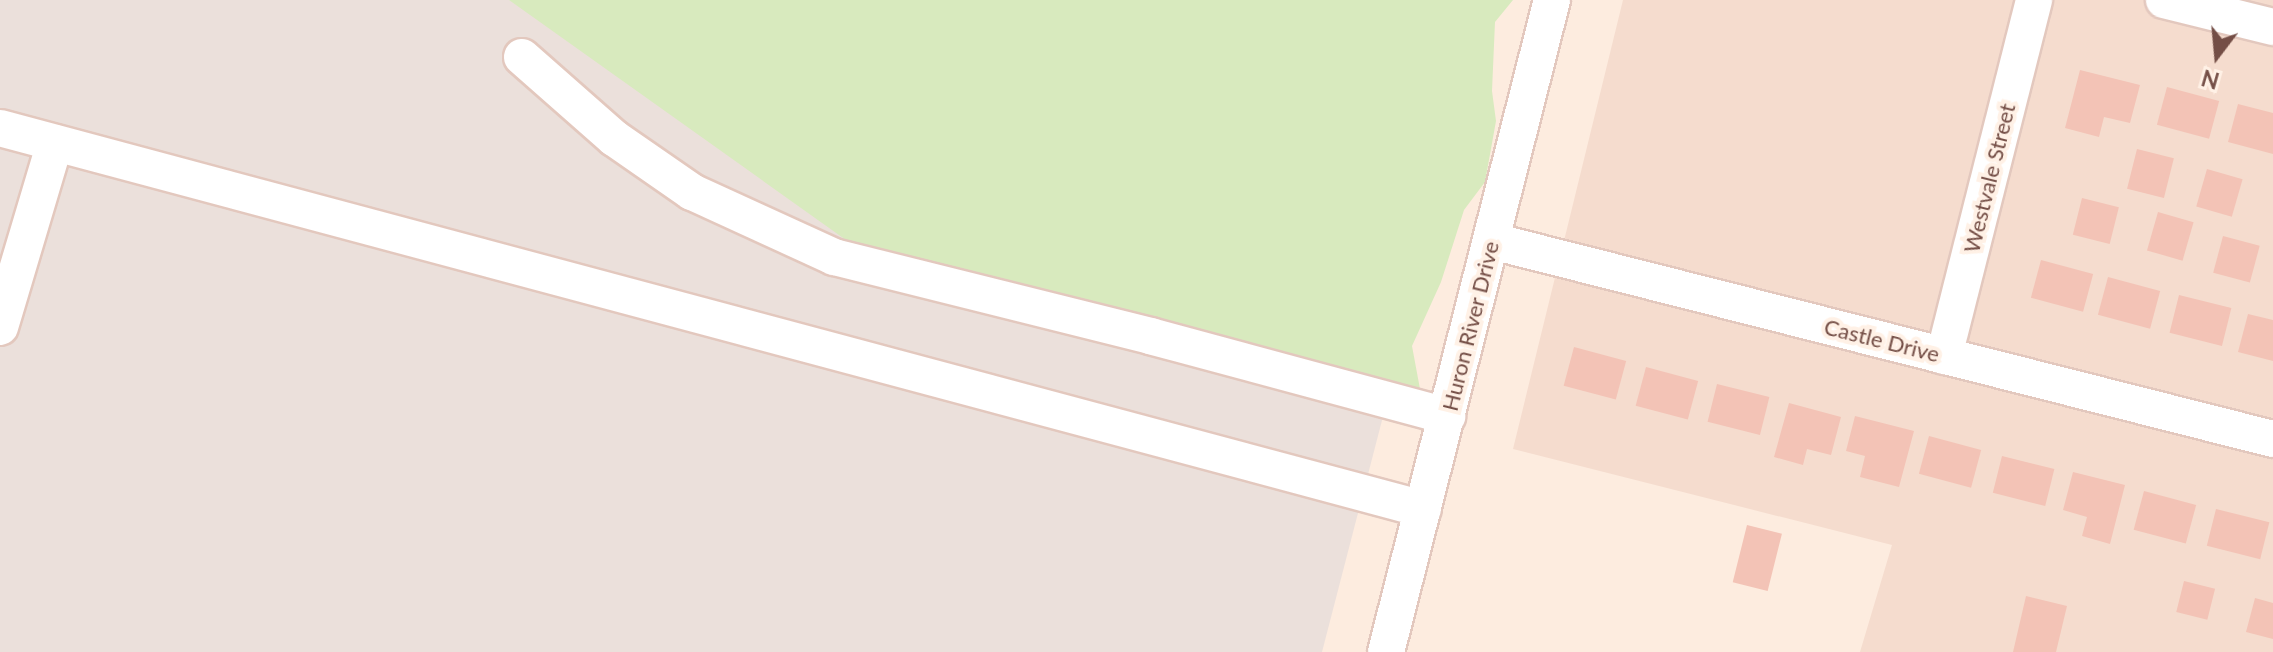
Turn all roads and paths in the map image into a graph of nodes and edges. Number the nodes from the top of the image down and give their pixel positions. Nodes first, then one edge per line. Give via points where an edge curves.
1 (1552, 0) edge
2 (2034, 0) edge
3 (2164, 0) edge
4 (2273, 27) edge
5 (522, 57) dead end
6 (0, 128) edge
7 (55, 143) junction
8 (1492, 241) junction
9 (0, 327) edge
10 (1944, 356) junction
11 (1447, 416) junction
12 (2273, 439) edge
13 (1423, 509) junction
14 (1386, 652) edge

1 - 8 street, Huron River Drive
2 - 10 street, Westvale Street
3 - 4 street
5 - 11 street via 614,138 692,192 834,257
6 - 7 street
7 - 9 street
7 - 13 street
8 - 10 street, Castle Drive
8 - 11 street, Huron River Drive
10 - 12 street, Castle Drive
11 - 13 street, Huron River Drive
13 - 14 street, Huron River Drive

